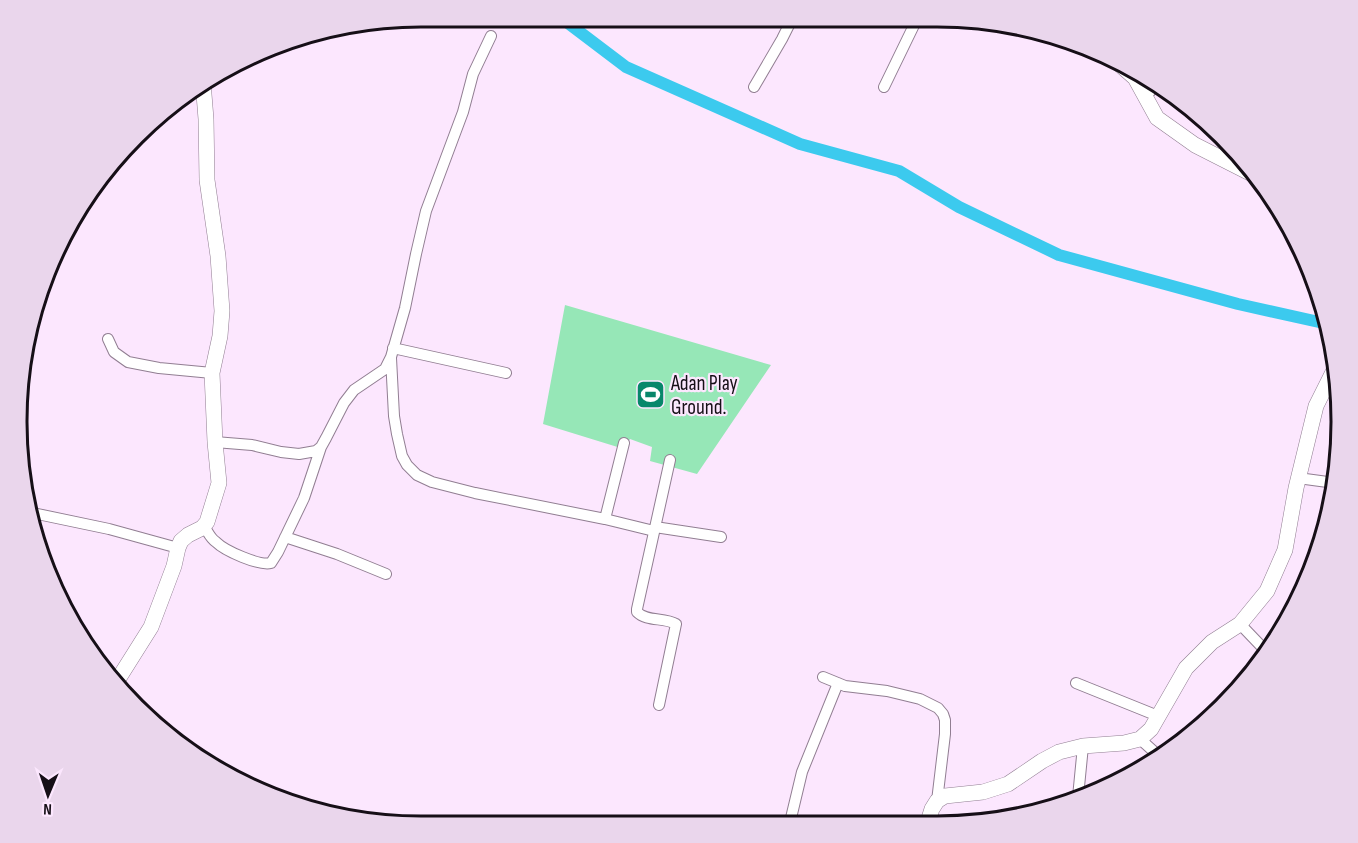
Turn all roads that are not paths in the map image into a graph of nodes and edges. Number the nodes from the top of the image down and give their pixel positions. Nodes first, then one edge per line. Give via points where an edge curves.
1 (788, 27) edge
2 (914, 27) edge
3 (491, 36) dead end
4 (1137, 82) edge
5 (754, 87) dead end
6 (884, 87) dead end
7 (1151, 90) edge
8 (204, 92) edge
9 (1145, 98) junction
10 (1237, 167) edge
11 (108, 339) dead end
12 (392, 353) junction
13 (212, 373) junction
14 (506, 373) dead end
15 (1329, 380) edge
16 (215, 442) junction
17 (624, 443) dead end
18 (321, 447) junction
19 (670, 460) dead end
20 (1298, 478) junction
21 (1326, 482) edge
22 (38, 514) edge
23 (605, 519) junction
24 (204, 526) junction
25 (655, 529) junction
26 (285, 537) junction
27 (721, 537) dead end
28 (178, 548) junction
29 (386, 574) dead end
30 (1240, 624) junction
31 (1261, 646) edge
32 (120, 676) edge
33 (822, 677) dead end
34 (838, 683) junction
35 (1076, 683) dead end
36 (659, 705) dead end
37 (1158, 716) junction
38 (1140, 739) junction
39 (1083, 746) junction
40 (1154, 751) edge
41 (1079, 789) edge
42 (937, 801) junction
43 (791, 816) edge
44 (930, 816) edge

1 - 5 street
2 - 6 street
3 - 12 street via 473,74 426,211
4 - 9 street
7 - 9 street
8 - 13 street via 207,180 222,311
9 - 10 street via 1157,118 1195,145
11 - 13 street via 114,352 128,363
12 - 14 street
12 - 18 street via 385,369 354,390 344,403
12 - 23 street via 397,434 402,456 417,475 475,493
13 - 16 street
15 - 20 street via 1316,406
16 - 18 street via 299,454
16 - 24 street via 219,483
17 - 23 street
18 - 26 street via 304,498
19 - 25 street
20 - 21 street
20 - 30 street via 1285,550 1267,591
22 - 28 street
23 - 25 street
24 - 26 street via 220,546 261,564 273,561
24 - 28 street via 188,535
25 - 27 street
25 - 36 street via 637,612 676,624
26 - 29 street
28 - 32 street via 151,627
30 - 31 street
30 - 37 street via 1212,642 1186,668
33 - 34 street
34 - 42 street via 920,699 938,708 945,720 945,734
34 - 43 street via 802,772
35 - 37 street
37 - 38 street
38 - 39 street
38 - 40 street
39 - 41 street
39 - 42 street via 1059,752 1008,784
42 - 44 street

